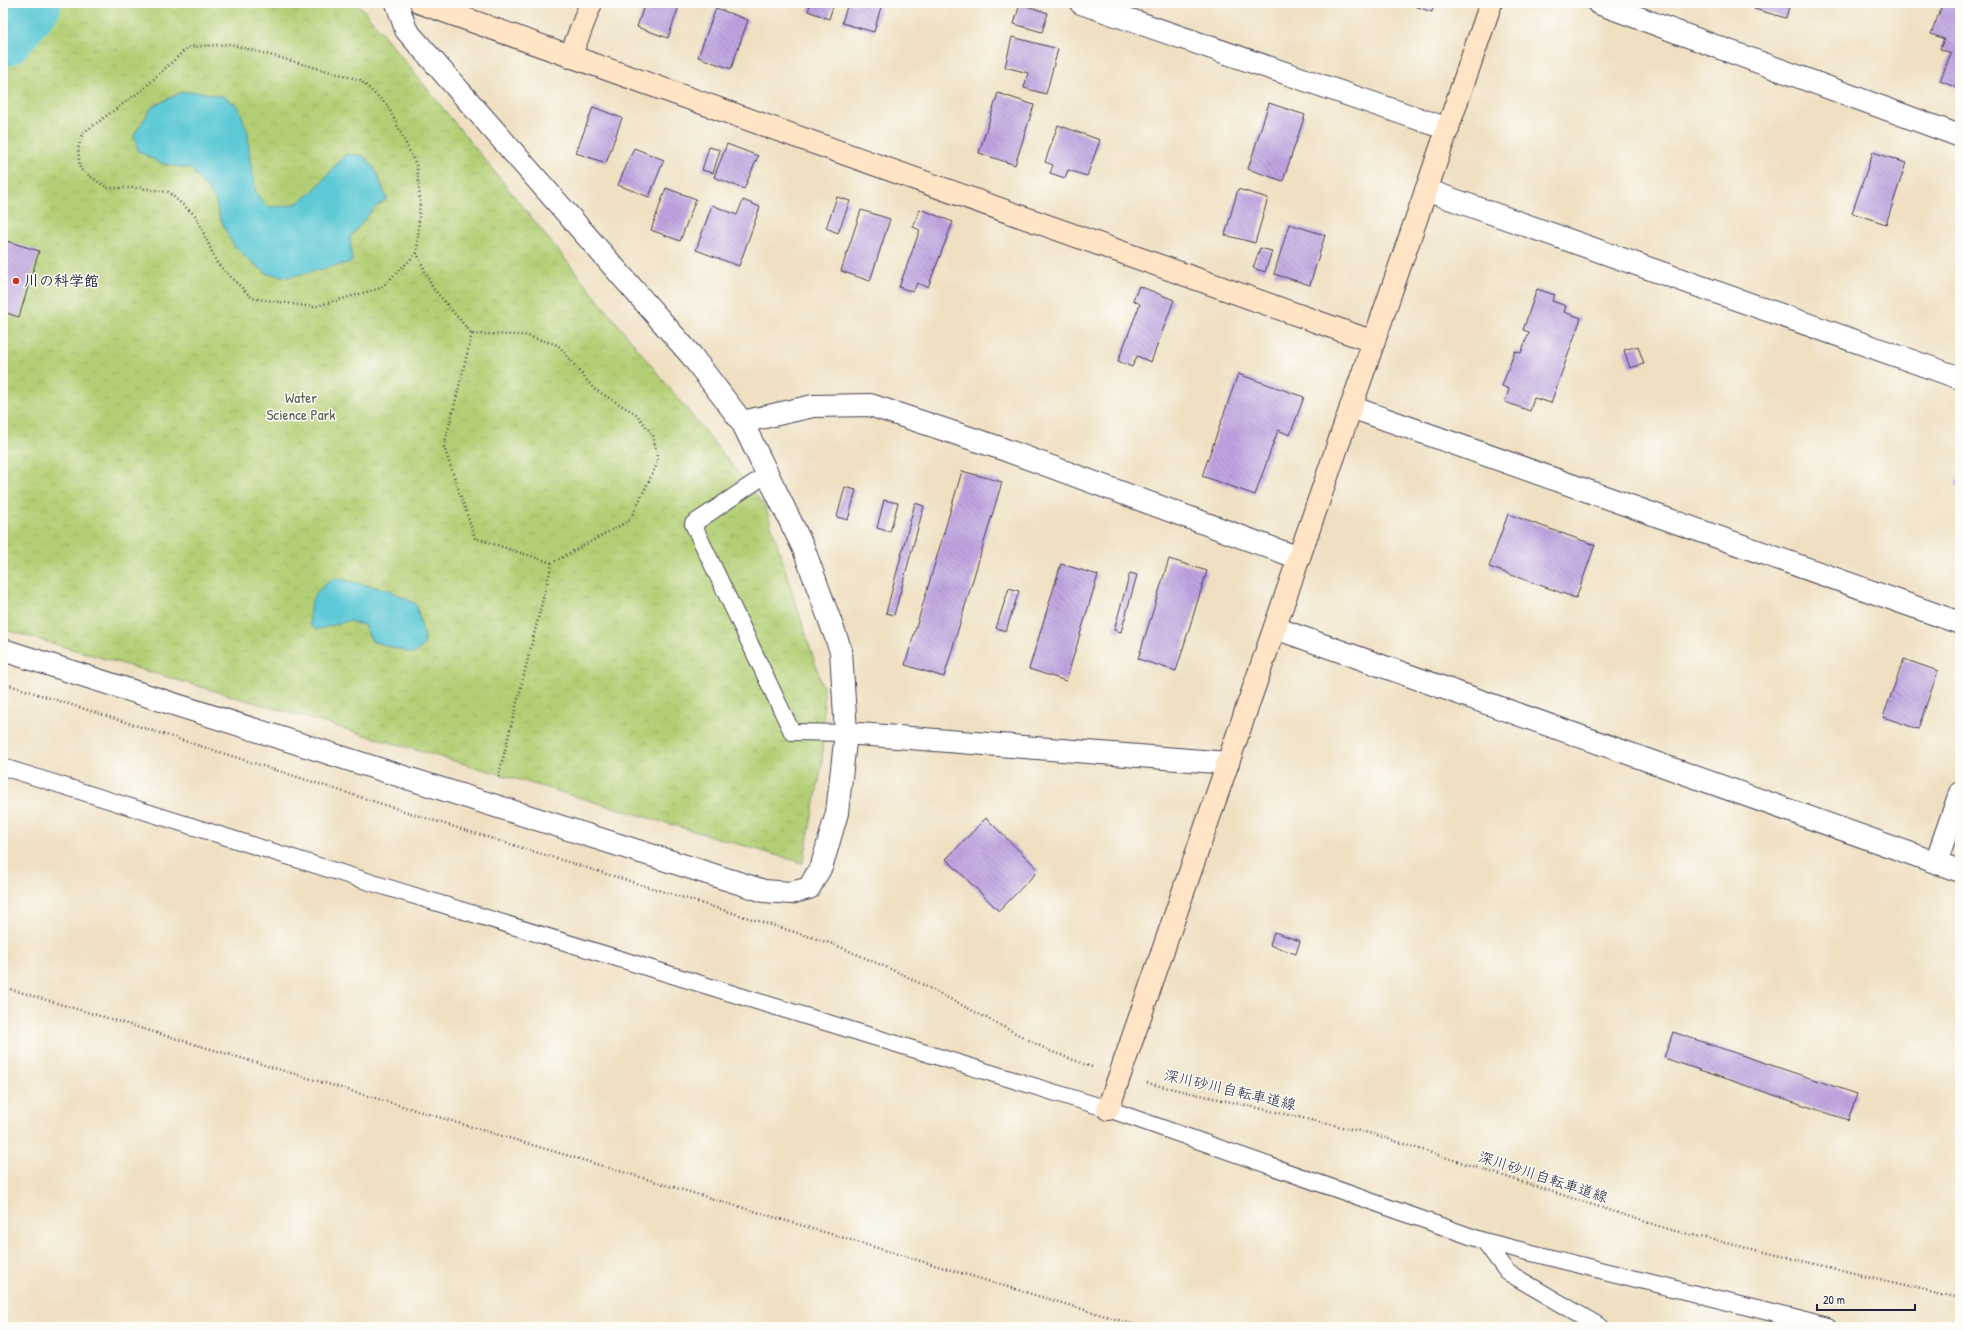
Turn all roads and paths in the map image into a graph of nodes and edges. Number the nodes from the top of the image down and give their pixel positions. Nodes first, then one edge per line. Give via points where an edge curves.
1 (397, 3) edge
2 (421, 3) edge
3 (591, 3) edge
4 (1081, 3) edge
5 (1491, 3) edge
6 (1598, 3) edge
7 (456, 9) edge
8 (570, 57) junction
9 (1448, 129) junction
10 (1960, 136) edge
11 (1426, 190) junction
12 (417, 253) junction
13 (472, 334) junction
14 (1374, 342) junction
15 (1960, 378) edge
16 (1351, 407) junction
17 (742, 422) junction
18 (767, 474) junction
19 (1299, 558) junction
20 (552, 563) junction
21 (1960, 623) edge
22 (1275, 628) junction
23 (3, 650) edge
24 (3, 683) edge
25 (846, 733) junction
26 (1228, 763) junction
27 (3, 767) edge
28 (1960, 793) edge
29 (491, 805) junction
30 (1936, 862) junction
31 (1960, 871) edge
32 (3, 986) edge
33 (1119, 1076) junction
34 (1108, 1109) junction
35 (1484, 1241) junction
36 (1960, 1298) edge
37 (1142, 1327) edge
38 (1601, 1327) edge
39 (1828, 1327) edge

1 - 17 street via 406,30 691,355
2 - 7 street
3 - 8 street
4 - 9 street
5 - 9 street
6 - 10 street
7 - 8 street
8 - 14 street
9 - 11 street
11 - 14 street
11 - 15 street
12 - 12 path via 382,288 328,303 313,307 252,298 216,263 196,216 168,192 140,188 106,188 80,169 78,149 83,133 142,90 188,47 230,44 360,80 388,106 417,167 420,201
12 - 13 path via 432,287
13 - 20 path via 444,447 474,538
13 - 20 path via 524,335 558,345 594,389 636,414 653,435 658,462 630,520
14 - 16 street
16 - 19 street
16 - 21 street
17 - 18 street
17 - 19 street via 813,406 870,405 1000,448
18 - 25 street via 803,547 841,651
18 - 25 lane via 693,524 792,732
19 - 22 street
20 - 29 path
22 - 26 street
22 - 30 street
23 - 29 street
24 - 33 path, 深川砂川自転車道線 via 440,823 833,944 904,975 1050,1051
25 - 26 street
25 - 29 street via 837,813 822,865 809,888 791,893 764,891
26 - 33 street
27 - 34 lane
28 - 30 street
30 - 31 street
32 - 37 path
33 - 34 street
33 - 36 path, 深川砂川自転車道線 via 1373,1134 1671,1230
34 - 35 lane
35 - 38 lane via 1507,1272
35 - 39 lane

